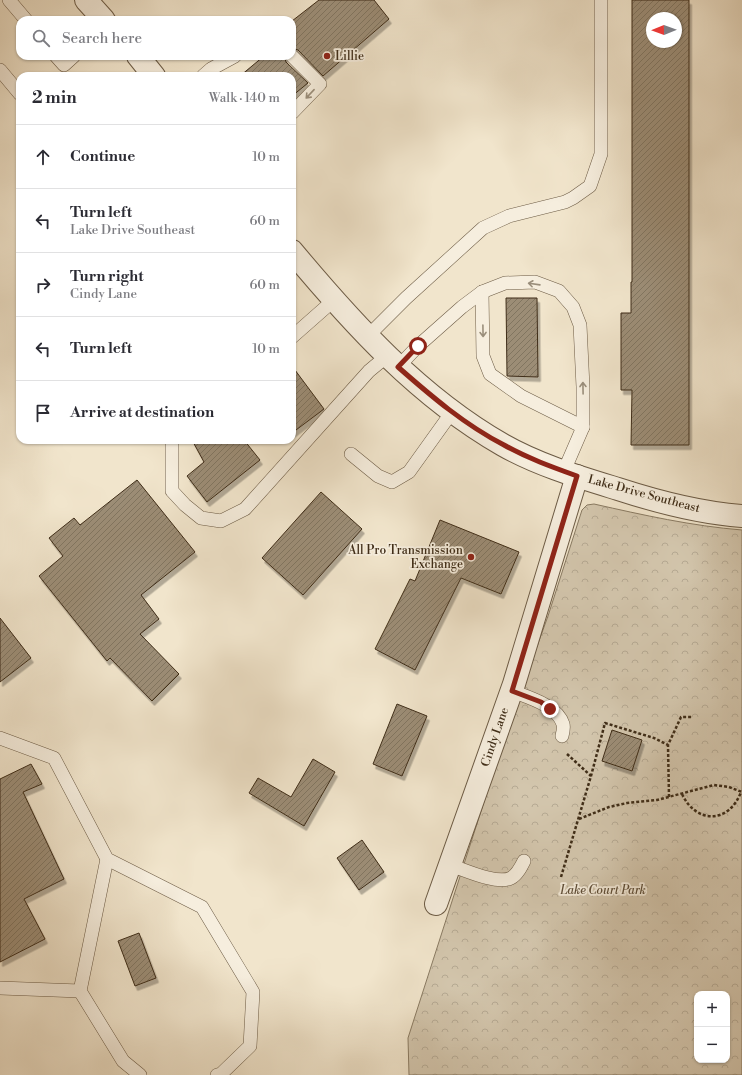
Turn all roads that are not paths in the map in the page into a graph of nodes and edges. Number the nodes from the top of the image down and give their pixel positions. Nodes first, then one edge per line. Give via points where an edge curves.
1 (9, 0) edge
2 (86, 0) edge
3 (601, 0) edge
4 (23, 16) edge
5 (100, 16) edge
6 (141, 60) edge
7 (228, 60) edge
8 (296, 60) edge
9 (0, 70) edge
10 (151, 72) edge
11 (208, 72) edge
12 (16, 89) edge
13 (296, 109) edge
14 (296, 257) edge
15 (482, 292) junction
16 (334, 300) junction
17 (296, 333) edge
18 (368, 336) junction
19 (393, 361) junction
20 (452, 412) junction
21 (583, 427) junction
22 (172, 444) edge
23 (351, 454) dead end
24 (571, 473) junction
25 (742, 516) edge
26 (512, 691) junction
27 (562, 736) dead end
28 (0, 738) edge
29 (107, 859) junction
30 (524, 861) dead end
31 (450, 865) junction
32 (436, 904) dead end
33 (0, 988) edge
34 (80, 991) junction
35 (140, 1075) edge
36 (217, 1075) edge

1 - 4 lane
2 - 5 street
3 - 18 lane via 601,154 590,186 565,202 509,216 483,228
6 - 10 street
7 - 11 lane
8 -> 13 lane via 320,84
9 - 12 lane
14 - 16 street, Lake Drive Southeast
15 - 19 lane via 418,346
15 -> 21 lane via 483,356 490,374 521,396
21 -> 15 lane via 580,324 573,307 559,291 535,282 505,283
16 - 17 lane
16 - 18 street, Lake Drive Southeast
18 - 19 street, Lake Drive Southeast
19 - 20 street, Lake Drive Southeast
19 - 22 lane via 369,371 246,509 221,521 201,518 172,491
20 - 23 lane via 409,472 392,482 378,476
20 - 24 street, Lake Drive Southeast via 504,445
21 - 24 lane
24 - 25 street, Lake Drive Southeast via 656,500 708,512
24 - 26 street, Cindy Lane
26 - 27 lane via 541,702 559,716 563,724
26 - 31 street, Cindy Lane
28 - 29 lane via 54,758
29 - 34 lane
29 - 36 lane via 202,907 253,992 250,1046
30 - 31 lane via 510,878 498,880
31 - 32 street, Cindy Lane
33 - 34 lane
34 - 35 lane via 123,1061

